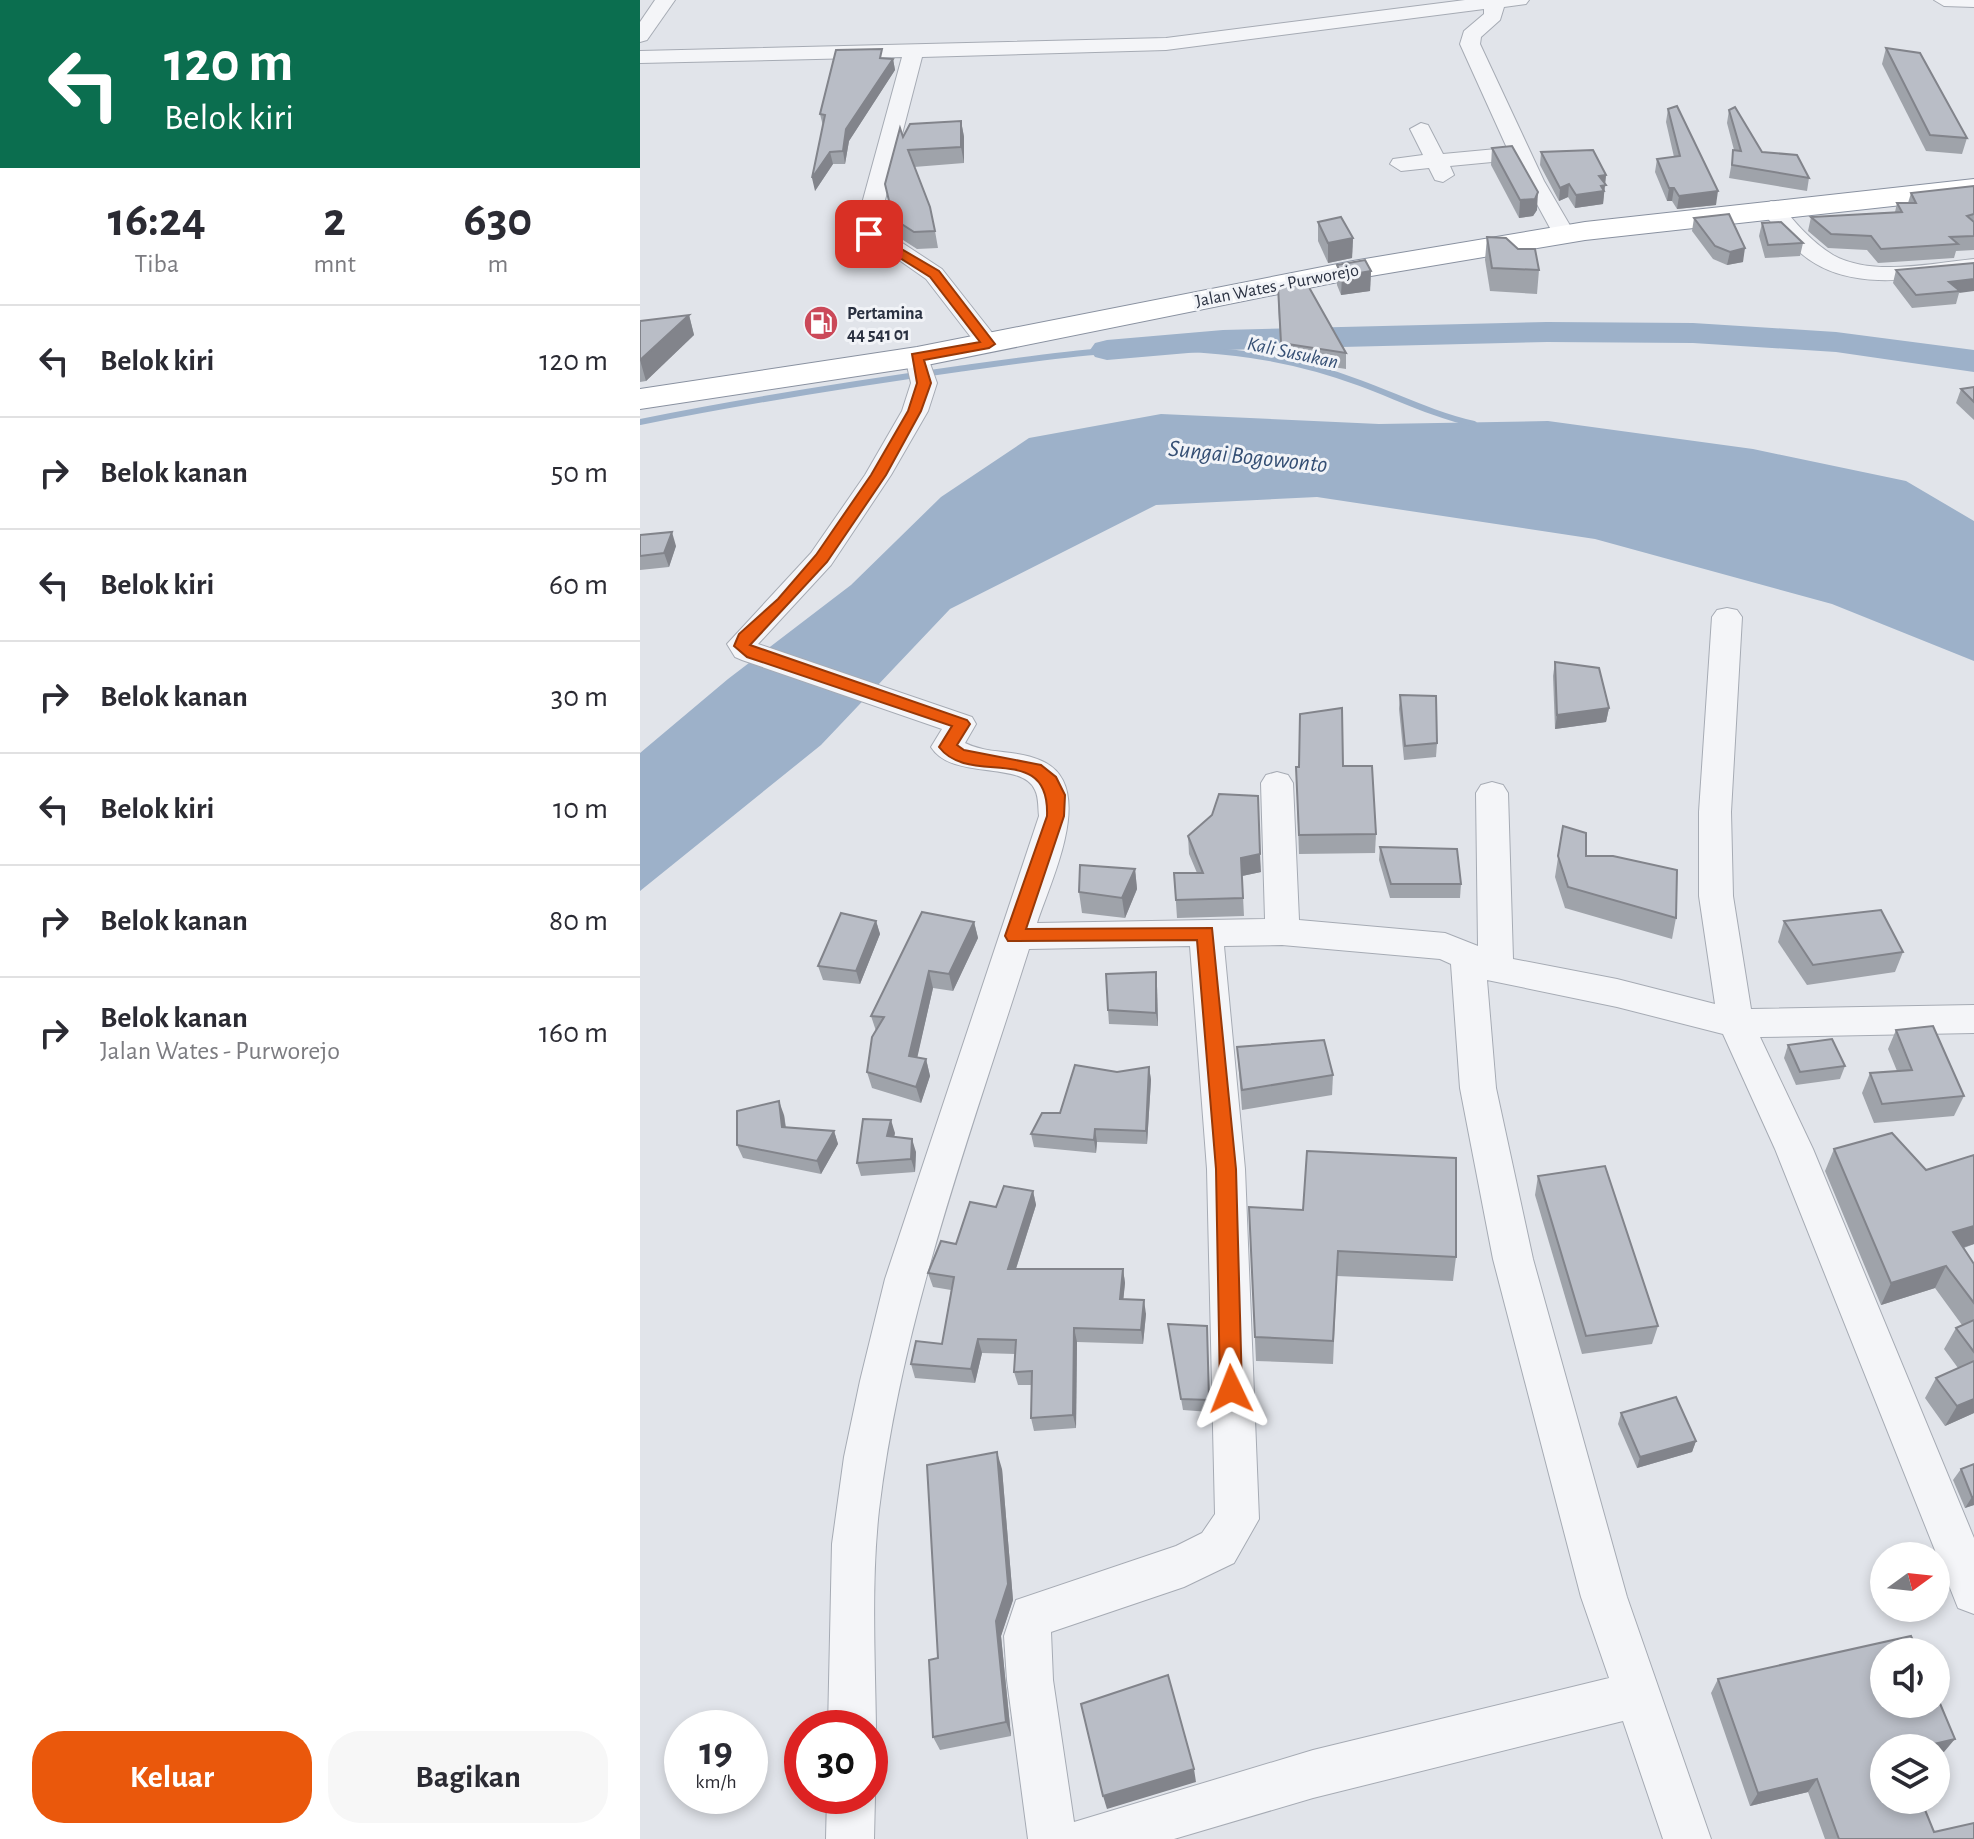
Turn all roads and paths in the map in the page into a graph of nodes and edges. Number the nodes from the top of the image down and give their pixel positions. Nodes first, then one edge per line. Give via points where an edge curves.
1 (665, 0) edge
2 (1495, 0) edge
3 (1519, 0) edge
4 (1944, 0) edge
5 (1974, 1) edge
6 (640, 36) edge
7 (914, 51) junction
8 (640, 57) edge
9 (1421, 129) dead end
10 (1519, 153) junction
11 (1401, 164) dead end
12 (1440, 168) junction
13 (1974, 188) edge
14 (1771, 208) junction
15 (1564, 234) junction
16 (1974, 266) edge
17 (989, 344) junction
18 (920, 369) junction
19 (640, 399) edge
20 (1727, 617) dead end
21 (1277, 783) dead end
22 (1492, 793) dead end
23 (1282, 932) junction
24 (1206, 933) junction
25 (1015, 936) junction
26 (1482, 963) junction
27 (1974, 1019) edge
28 (1736, 1023) junction
29 (1974, 1592) edge
30 (1638, 1694) junction
31 (852, 1710) edge
32 (851, 1814) edge
33 (850, 1839) edge
34 (1052, 1839) edge
35 (1091, 1839) edge
36 (1687, 1839) edge

1 - 6 street
2 - 3 street
2 - 7 street via 1180,43
2 - 10 street via 1493,16 1471,35 1470,44
4 - 5 street
7 - 8 street
7 - 17 street via 866,229 934,274
9 - 12 street
10 - 12 street
10 - 15 street
11 - 12 street
13 - 14 highway, Jalan Wates - Purworejo
14 - 15 highway, Jalan Wates - Purworejo
14 - 16 street via 1819,255 1847,268 1896,272
15 - 17 highway, Jalan Wates - Purworejo via 1353,270
17 - 18 highway, Jalan Wates - Purworejo
18 - 19 highway, Jalan Wates - Purworejo
18 - 25 street via 903,433 821,559 742,641 743,648 929,710 961,724 947,747 959,755 1035,769 1050,781 1055,816
20 - 28 street via 1715,812 1716,896
21 - 23 street
22 - 26 street
23 - 24 street
23 - 26 street via 1445,946
24 - 25 street
24 - 34 street via 1226,1169 1237,1519 1218,1548 1184,1565 1032,1616 1027,1636 1030,1680
25 - 31 street via 905,1279 860,1484
26 - 28 street
26 - 30 street via 1478,1088 1513,1259 1604,1597
27 - 28 street
28 - 29 street via 1794,1149
30 - 35 street via 1313,1774
30 - 36 street
32 - 33 street

